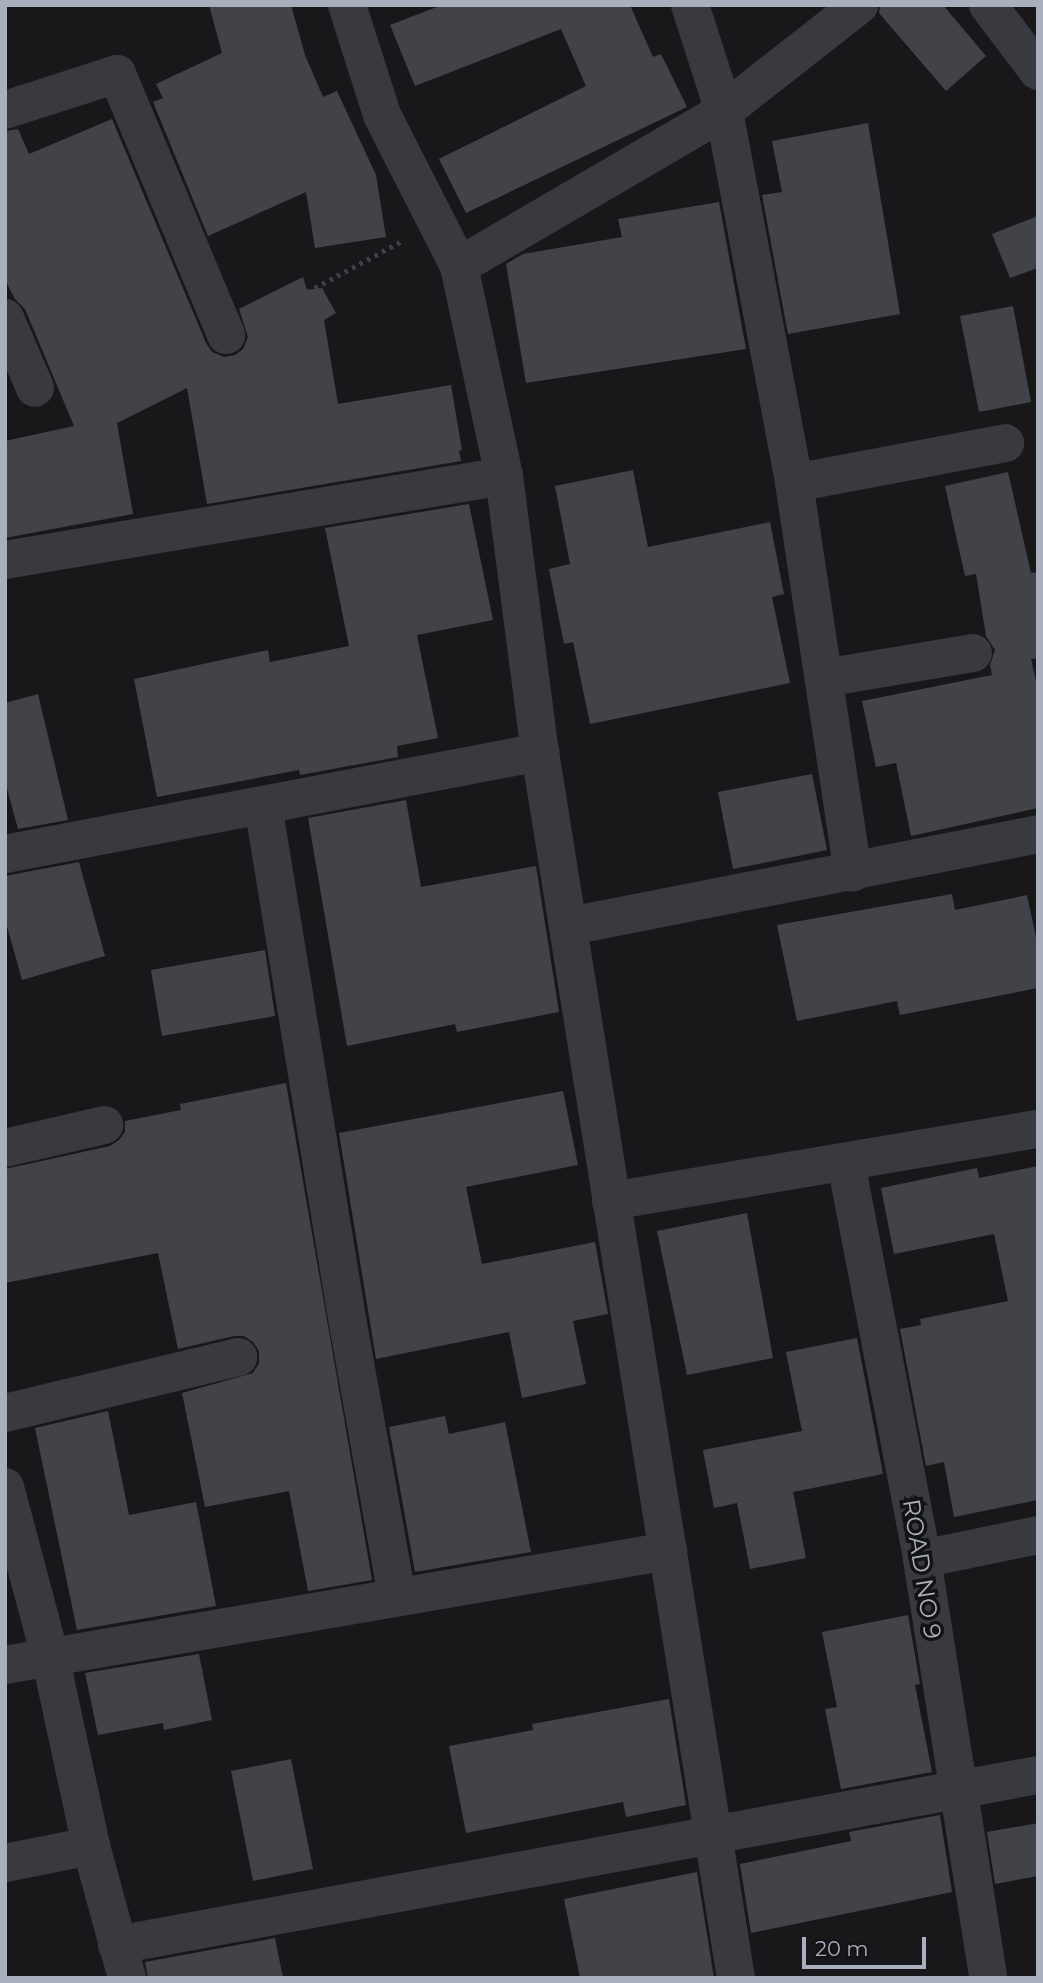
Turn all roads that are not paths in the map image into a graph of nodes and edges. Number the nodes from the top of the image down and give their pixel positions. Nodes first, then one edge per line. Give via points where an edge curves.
1 (347, 5) edge
2 (690, 5) edge
3 (859, 5) edge
4 (988, 5) edge
5 (1038, 71) edge
6 (5, 110) edge
7 (724, 111) junction
8 (459, 266) junction
9 (5, 318) edge
10 (226, 335) road end
11 (35, 388) dead end
12 (1005, 443) dead end
13 (504, 476) junction
14 (794, 483) junction
15 (5, 560) edge
16 (973, 653) dead end
17 (824, 678) junction
18 (540, 752) junction
19 (262, 805) junction
20 (1038, 834) edge
21 (5, 854) edge
22 (853, 873) junction
23 (570, 926) junction
24 (104, 1125) dead end
25 (1038, 1129) edge
26 (5, 1148) edge
27 (846, 1163) junction
28 (611, 1201) junction
29 (238, 1357) dead end
30 (5, 1413) edge
31 (5, 1487) edge
32 (1038, 1535) edge
33 (668, 1551) junction
34 (922, 1559) junction
35 (397, 1597) junction
36 (50, 1656) junction
37 (5, 1665) edge
38 (1038, 1775) edge
39 (956, 1790) junction
40 (712, 1835) junction
41 (91, 1846) junction
42 (5, 1863) edge
43 (122, 1961) edge
44 (736, 1978) edge
45 (988, 1978) edge

1 - 8 street via 382,115
2 - 7 street
3 - 7 street
4 - 5 street
6 - 10 street via 117,74
7 - 8 street
7 - 14 street
8 - 13 street
9 - 11 street
12 - 14 street
13 - 15 street
13 - 18 street
14 - 17 street
16 - 17 street
17 - 22 street
18 - 19 street
18 - 23 street
19 - 21 street
19 - 35 street
20 - 22 street
22 - 23 street
23 - 28 street
24 - 26 street
25 - 27 street
27 - 28 street
27 - 34 street, ROAD NO 9
28 - 33 street
29 - 30 street
31 - 36 street
32 - 34 street
33 - 35 street
33 - 40 street
34 - 39 street, ROAD NO 9
35 - 36 street
36 - 37 street
36 - 41 street
38 - 39 street
39 - 40 street
39 - 45 street, ROAD NO 9
40 - 43 street
40 - 44 street
41 - 42 street
41 - 43 street

